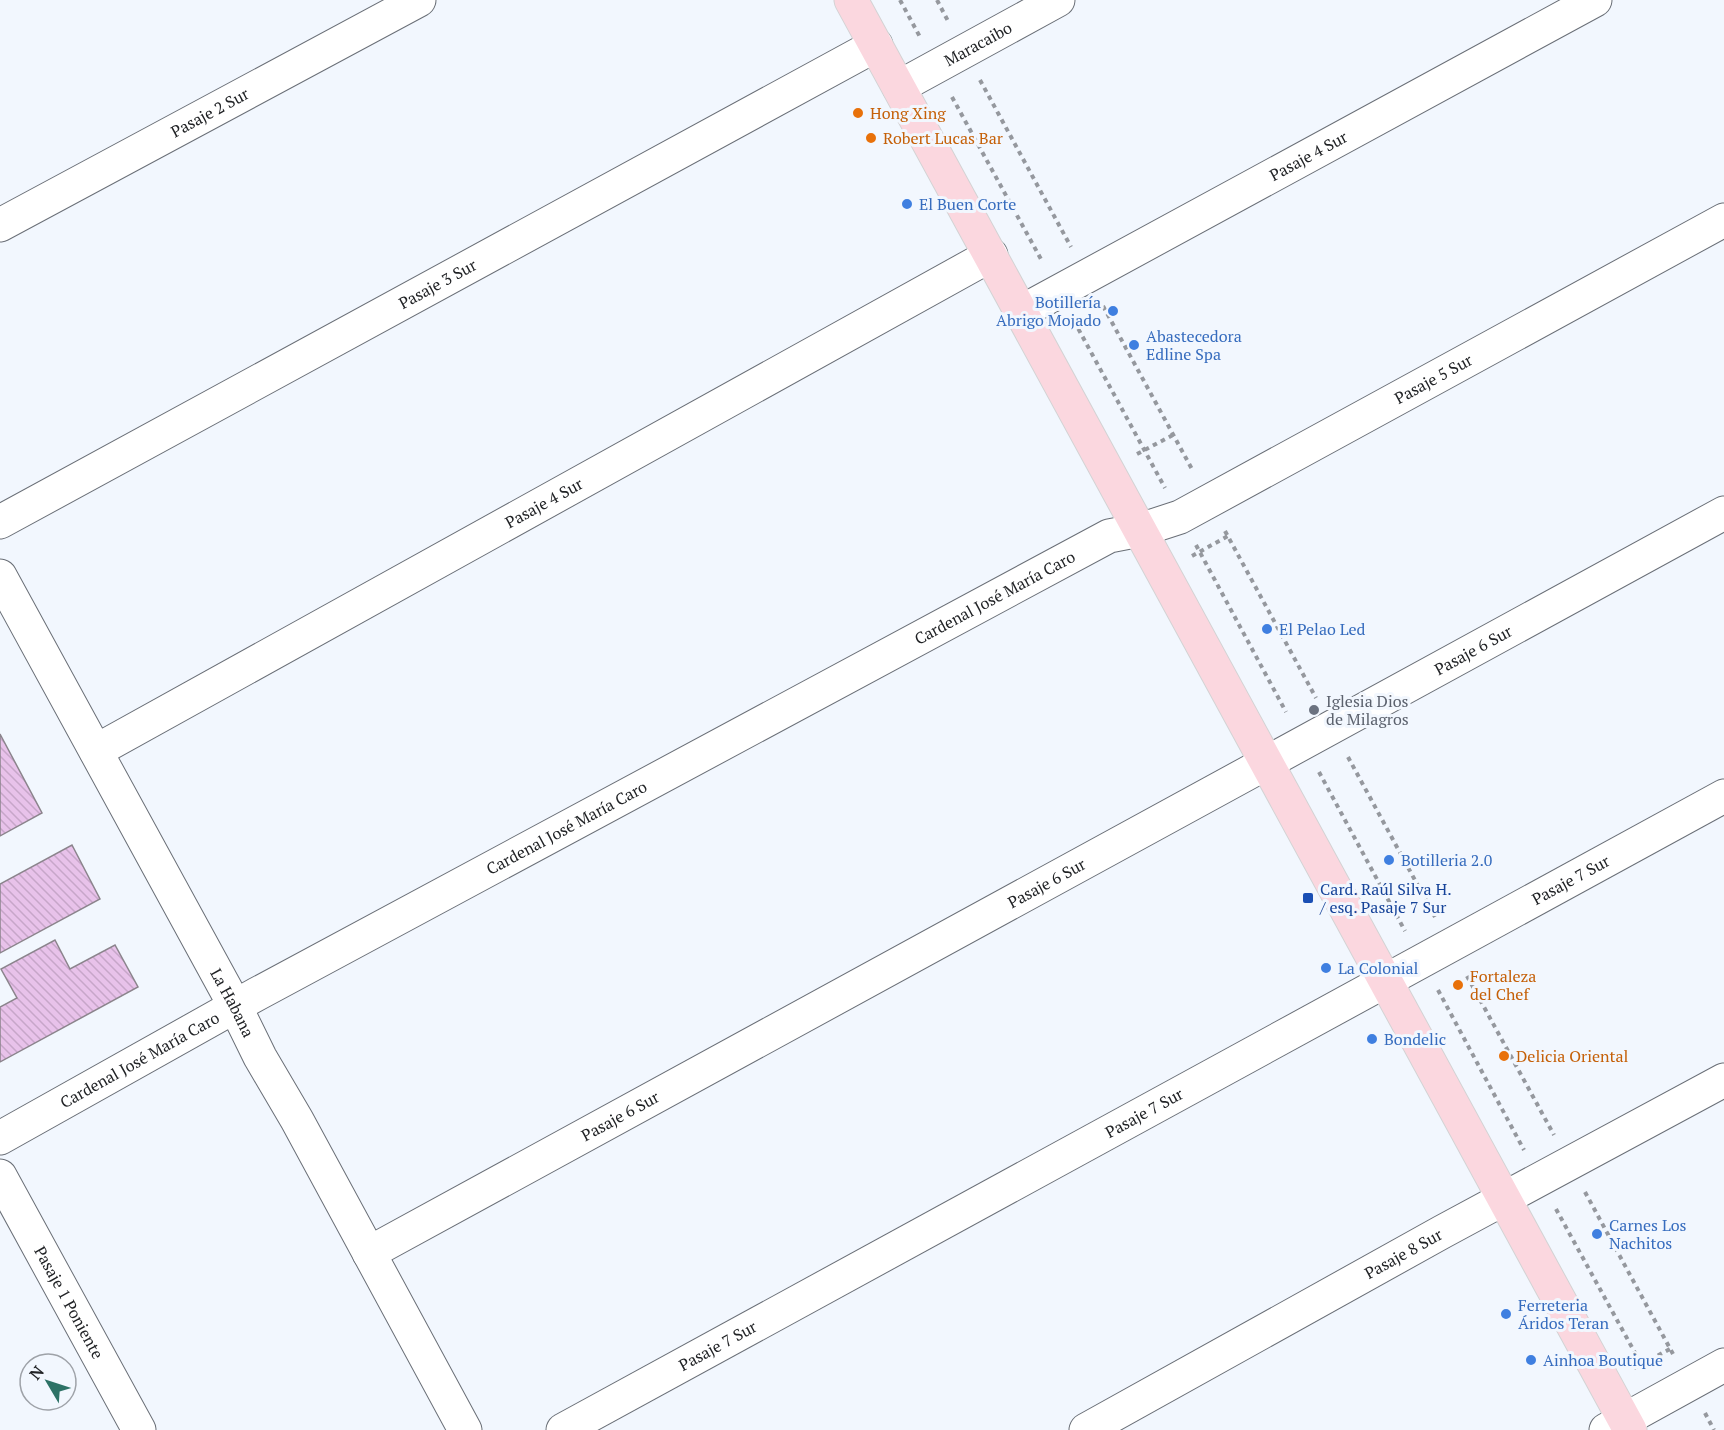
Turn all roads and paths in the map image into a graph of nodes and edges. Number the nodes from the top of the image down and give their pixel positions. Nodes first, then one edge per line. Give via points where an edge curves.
1 (419, 0) edge
2 (851, 0) edge
3 (1058, 0) edge
4 (1595, 0) edge
5 (876, 45) junction
6 (899, 87) junction
7 (1724, 220) edge
8 (0, 225) edge
9 (991, 255) junction
10 (1021, 312) junction
11 (1724, 513) edge
12 (0, 522) edge
13 (1140, 530) junction
14 (0, 576) edge
15 (96, 752) junction
16 (1267, 763) junction
17 (1724, 796) edge
18 (1385, 981) junction
19 (235, 1006) junction
20 (1724, 1080) edge
21 (0, 1138) edge
22 (0, 1176) edge
23 (1504, 1198) junction
24 (369, 1252) junction
25 (1724, 1365) edge
26 (1620, 1427) edge
27 (139, 1430) edge
28 (465, 1430) edge
29 (563, 1430) edge
30 (1086, 1430) edge

1 - 8 street, Pasaje 2 Sur
2 - 5 main road
3 - 6 street, Maracaibo
4 - 10 street, Pasaje 4 Sur
5 - 6 main road
5 - 12 street, Pasaje 3 Sur
6 - 9 main road
7 - 13 street, Pasaje 5 Sur via 1180,516
9 - 10 main road
9 - 15 street, Pasaje 4 Sur
10 - 13 main road
11 - 16 street, Pasaje 6 Sur
13 - 16 main road
13 - 19 street, Cardenal José María Caro via 1109,536
14 - 15 street, La Habana
15 - 19 street, La Habana
16 - 18 main road
16 - 24 street, Pasaje 6 Sur
17 - 18 street, Pasaje 7 Sur
18 - 23 main road
18 - 29 street, Pasaje 7 Sur
19 - 21 street, Cardenal José María Caro
19 - 24 street, La Habana
20 - 23 street, Pasaje 8 Sur
22 - 27 street, Pasaje 1 Poniente
23 - 26 main road
23 - 30 street, Pasaje 8 Sur
24 - 28 street, La Habana
25 - 26 street

